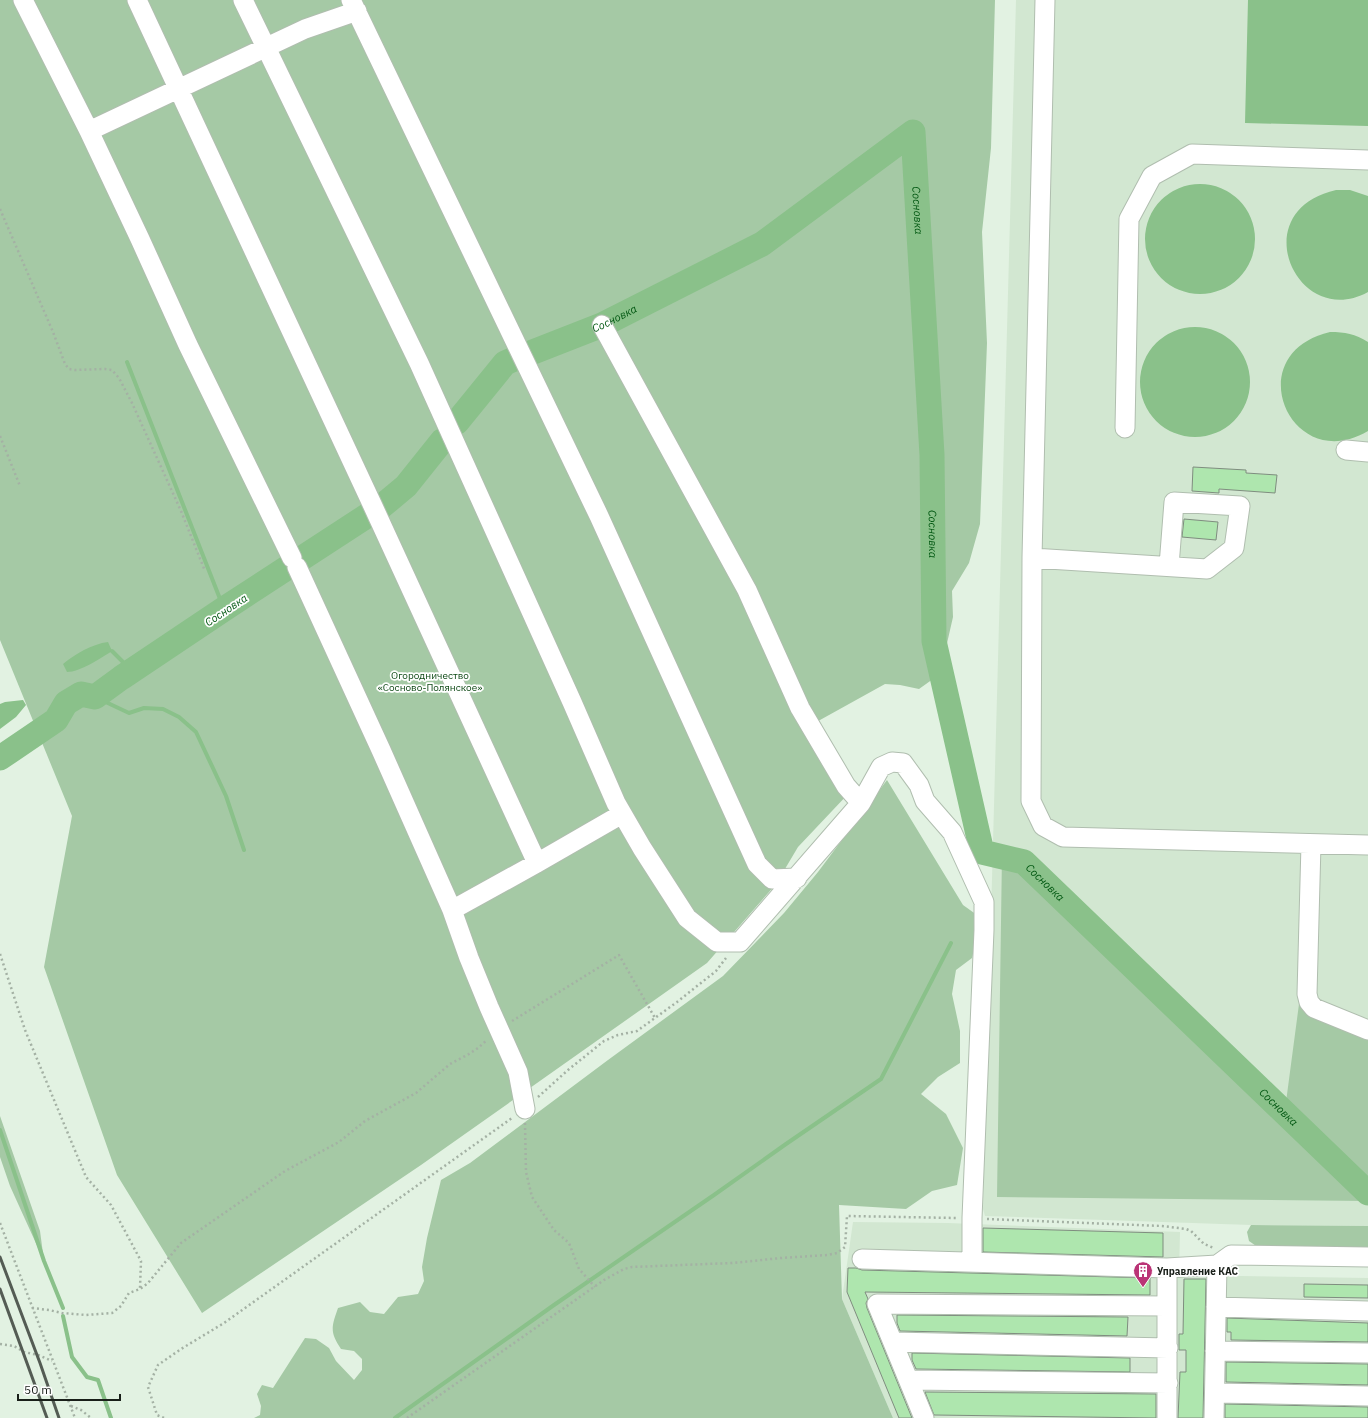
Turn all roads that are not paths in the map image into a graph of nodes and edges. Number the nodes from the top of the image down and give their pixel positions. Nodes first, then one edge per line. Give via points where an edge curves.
1 (24, 0) edge
2 (137, 0) edge
3 (243, 0) edge
4 (1046, 0) edge
5 (354, 6) edge
6 (266, 48) junction
7 (178, 89) junction
8 (89, 131) junction
9 (1368, 160) edge
10 (602, 325) dead end
11 (1125, 428) dead end
12 (1346, 450) dead end
13 (1368, 452) edge
14 (1032, 558) junction
15 (1168, 566) junction
16 (861, 803) junction
17 (622, 814) junction
18 (1311, 844) junction
19 (1368, 845) edge
20 (536, 863) junction
21 (797, 878) junction
22 (452, 910) junction
23 (1368, 1030) edge
24 (525, 1109) road end
25 (1368, 1256) edge
26 (862, 1259) dead end
27 (1224, 1260) junction
28 (972, 1262) junction
29 (1167, 1268) junction
30 (1168, 1306) junction
31 (1216, 1307) junction
32 (1368, 1311) edge
33 (892, 1342) junction
34 (1168, 1348) junction
35 (1215, 1351) junction
36 (1368, 1353) edge
37 (909, 1380) junction
38 (1168, 1383) junction
39 (1214, 1393) junction
40 (1368, 1396) edge
41 (924, 1418) edge
42 (1167, 1418) edge
43 (1214, 1418) edge

1 - 8 street
2 - 7 street
3 - 6 street
4 - 14 street
5 - 6 street
5 - 21 street via 599,516 757,864 772,879
6 - 7 street
6 - 17 street via 419,364
7 - 8 street
7 - 20 street via 375,510
8 - 22 street via 188,345 295,562
9 - 11 street via 1192,154 1152,176 1129,219
10 - 16 street via 747,590 800,708 846,786
12 - 13 street
14 - 15 street
14 - 18 street via 1031,800 1043,826 1062,837
15 - 15 street via 1207,569 1234,548 1240,506 1174,502
16 - 21 street
16 - 28 street via 880,767 892,762 903,763 919,785 925,801 952,832 984,902
17 - 20 street
17 - 21 street via 687,918 717,942 740,942
18 - 19 street
18 - 23 street via 1307,994 1309,1002 1314,1008
20 - 22 street
22 - 24 street via 472,965 518,1072
25 - 27 street
26 - 28 street
27 - 29 street
27 - 31 street
28 - 29 street
29 - 30 street
30 - 33 street via 877,1304
30 - 34 street
31 - 32 street
31 - 35 street
33 - 34 street
33 - 37 street
34 - 38 street
35 - 36 street
35 - 39 street
37 - 38 street
37 - 41 street
38 - 42 street
39 - 40 street
39 - 43 street

